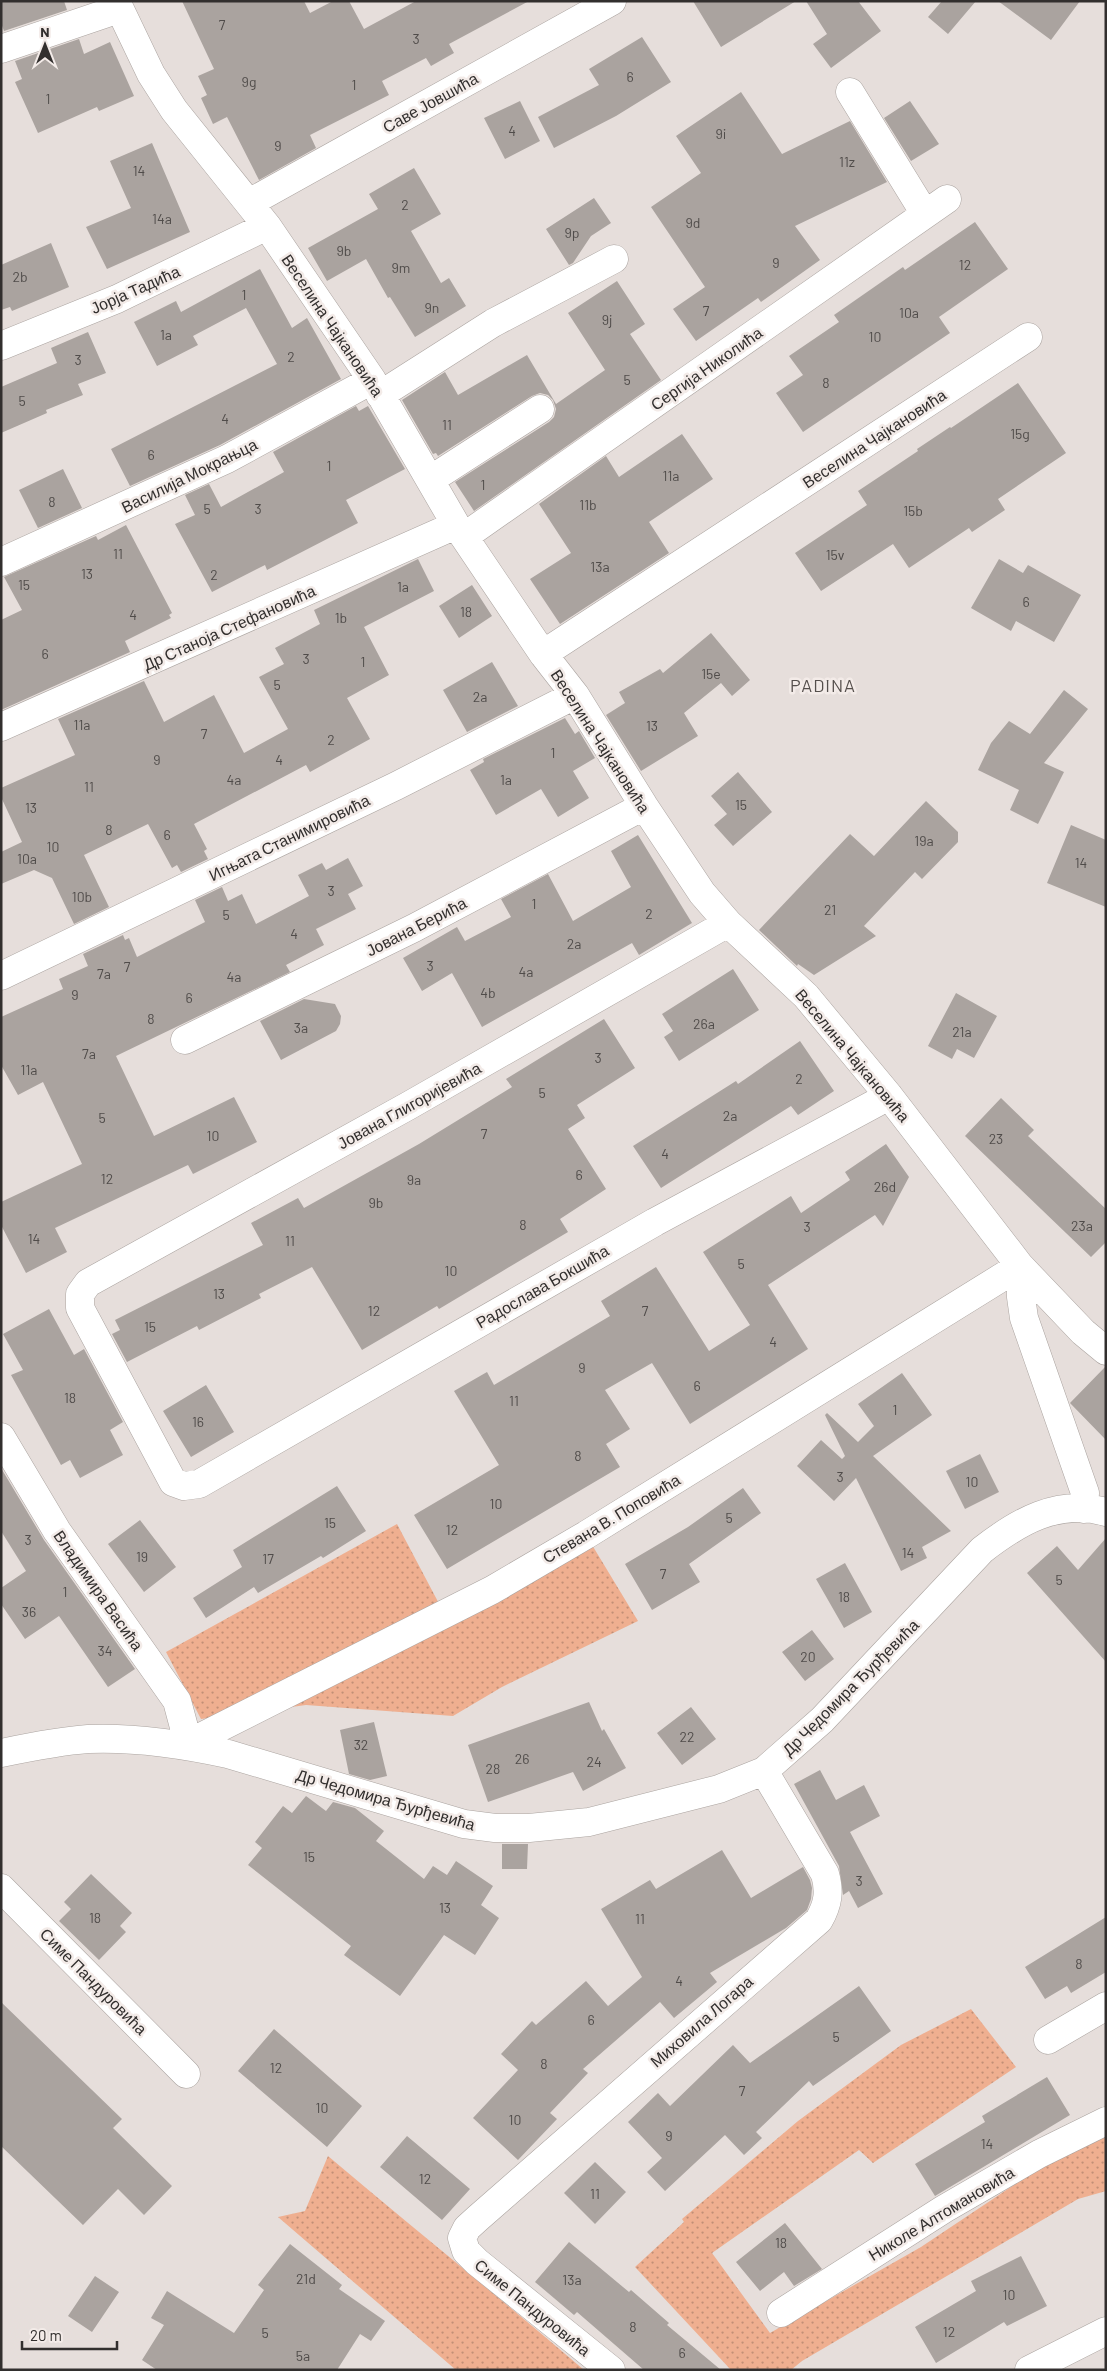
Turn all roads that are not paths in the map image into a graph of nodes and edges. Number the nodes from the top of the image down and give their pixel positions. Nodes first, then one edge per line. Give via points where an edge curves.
1 (612, 1) edge
2 (117, 5) edge
3 (1, 49) edge
4 (850, 92) dead end
5 (947, 199) dead end
6 (249, 203) junction
7 (925, 214) junction
8 (267, 226) junction
9 (614, 259) dead end
10 (1028, 337) dead end
11 (1, 346) edge
12 (376, 387) junction
13 (540, 409) dead end
14 (430, 480) junction
15 (461, 531) junction
16 (1, 562) edge
17 (543, 654) junction
18 (575, 695) junction
19 (1, 727) edge
20 (644, 806) junction
21 (728, 924) junction
22 (1, 976) edge
23 (185, 1040) dead end
24 (889, 1096) junction
25 (1020, 1266) junction
26 (1106, 1351) edge
27 (1, 1437) edge
28 (199, 1484) joint
29 (1095, 1511) edge
30 (189, 1746) junction
31 (1, 1753) edge
32 (764, 1771) junction
33 (1, 1888) edge
34 (1106, 2006) edge
35 (1048, 2040) dead end
36 (186, 2074) dead end
37 (1106, 2121) edge
38 (462, 2238) joint
39 (781, 2313) dead end
40 (1106, 2331) edge
41 (611, 2370) edge
42 (1029, 2370) edge

1 - 6 street, Саве Јовшића
2 - 3 street
2 - 6 street, Веселина Чајкановића via 151,74 174,110
4 - 7 street
5 - 7 street, Сергија Николића
6 - 8 street, Веселина Чајкановића
7 - 15 street, Сергија Николића
8 - 11 street, Јорја Тадића via 117,299
8 - 12 street, Веселина Чајкановића
9 - 12 street, Василија Мокрањца
10 - 17 street, Веселина Чајкановића
12 - 14 street, Веселина Чајкановића
12 - 16 street, Василија Мокрањца
13 - 14 street
14 - 15 street, Веселина Чајкановића
15 - 17 street, Веселина Чајкановића
15 - 19 street, Др Станоја Стефановића
17 - 18 street, Веселина Чајкановића
18 - 20 street, Веселина Чајкановића
18 - 22 street, Игњата Станимировића via 396,786
20 - 21 street, Веселина Чајкановића via 702,893
20 - 23 street, Јована Берића via 414,928
21 - 24 street, Веселина Чајкановића via 806,996
21 - 28 street, Јована Глигоријевића via 88,1283 80,1294 80,1308 173,1482 184,1486
24 - 25 street, Веселина Чајкановића
24 - 28 street, Радослава Бокшића via 655,1222
25 - 26 street, Веселина Чајкановића via 1083,1332
25 - 29 street, Др Чедомира Ђурђевића via 1024,1318 1085,1493
25 - 30 street, Стевана В. Поповића via 492,1590 199,1738
27 - 30 street, Владимира Васића via 56,1531 177,1701
29 - 32 street, Др Чедомира Ђурђевића via 1066,1509 1024,1520 982,1550 809,1733
30 - 31 street, Др Чедомира Ђурђевића via 87,1739
30 - 32 street, Др Чедомира Ђурђевића via 228,1754 464,1824 494,1828 589,1822 719,1789
32 - 38 street, Миховила Логара via 825,1874 829,1893 827,1906 819,1920 478,2218
33 - 36 street, Симе Пандуровића
34 - 35 street
37 - 39 street, Николе Алтомановића via 1039,2154 944,2209
38 - 41 street, Симе Пандуровића via 466,2251 477,2262
40 - 42 street

